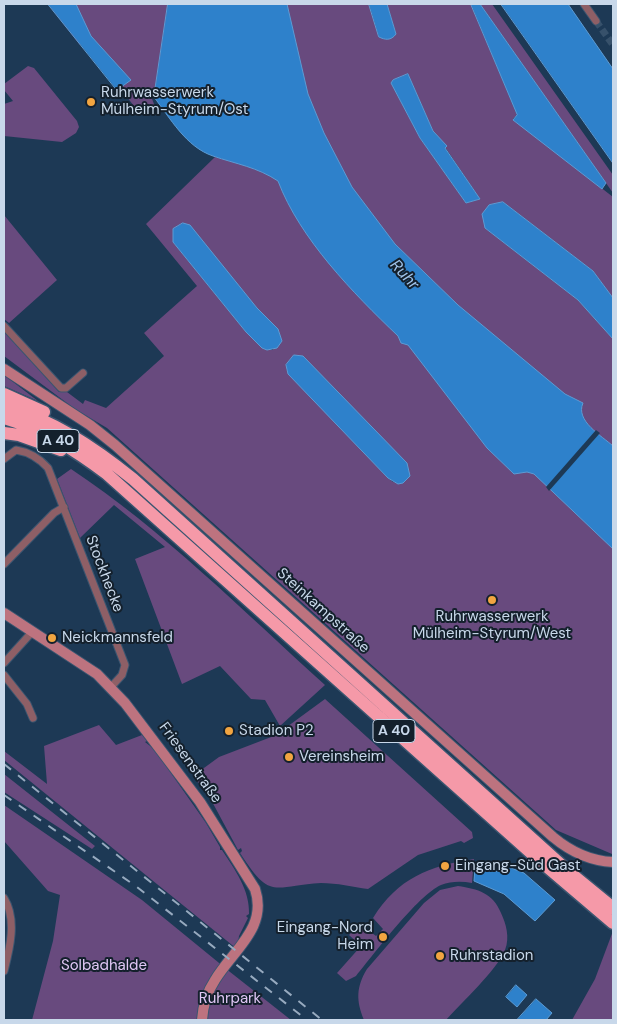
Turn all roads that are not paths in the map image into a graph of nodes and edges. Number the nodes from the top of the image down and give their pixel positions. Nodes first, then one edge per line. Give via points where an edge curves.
1 (584, 4) edge
2 (596, 21) tunnel mouth
3 (4, 326) edge
4 (4, 364) edge
5 (4, 369) edge
6 (83, 373) dead end
7 (14, 375) junction
8 (4, 394) edge
9 (4, 406) edge
10 (4, 418) edge
11 (4, 433) edge
12 (100, 453) junction
13 (4, 459) edge
14 (107, 474) junction
15 (64, 507) junction
16 (4, 564) edge
17 (4, 613) edge
18 (33, 631) junction
19 (4, 662) edge
20 (4, 675) edge
21 (111, 686) junction
22 (33, 718) dead end
23 (613, 862) edge
24 (588, 895) junction
25 (4, 898) edge
26 (613, 908) edge
27 (613, 923) edge
28 (4, 971) edge
29 (202, 1020) edge

1 - 2 street
3 - 6 street via 61,388 66,388
4 - 7 main road, Steinkampstraße
5 - 7 main road, Steinkampstraße
7 - 23 main road, Steinkampstraße via 115,445 553,837 577,854
8 - 12 highway via 60,420
9 - 12 highway, A 40 via 52,424
10 - 14 highway, A 40 via 46,434
11 - 14 highway via 60,449
12 - 24 highway, A 40 via 133,479
13 - 15 street, Stockhecke via 16,450 35,457 48,468
14 - 24 highway, A 40
15 - 16 street via 54,513
15 - 21 street, Stockhecke via 125,665 122,675
17 - 18 main road, Friesenstraße
18 - 19 street
18 - 21 main road, Friesenstraße
20 - 22 street via 27,704
21 - 29 main road, Friesenstraße via 196,796 259,900 256,924 207,994
24 - 26 highway, A 40
24 - 27 highway, A 40
25 - 28 street via 10,910 11,928

